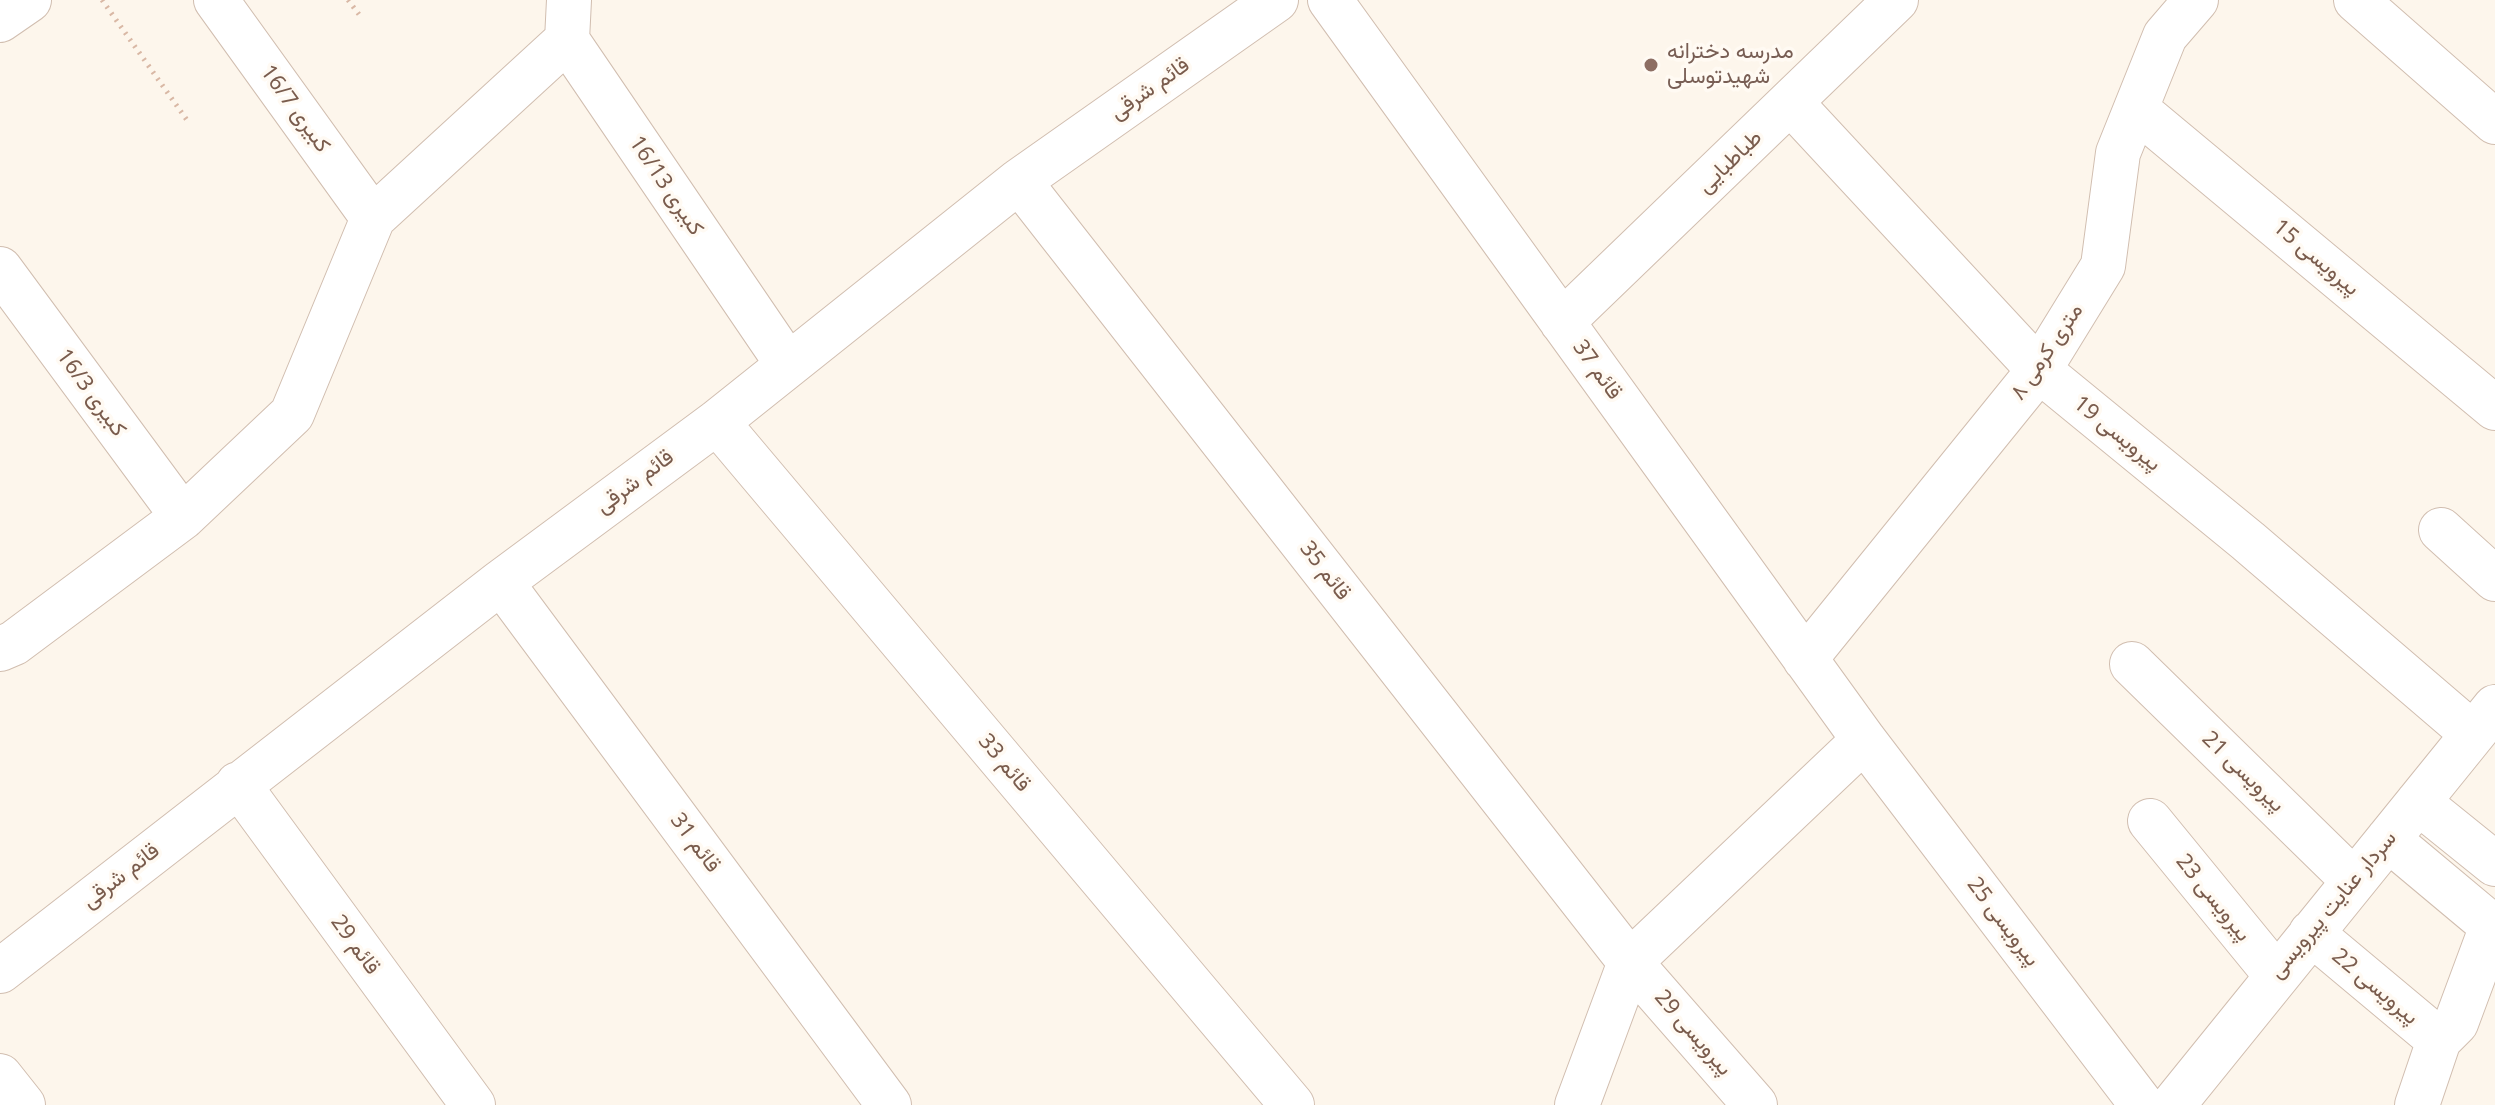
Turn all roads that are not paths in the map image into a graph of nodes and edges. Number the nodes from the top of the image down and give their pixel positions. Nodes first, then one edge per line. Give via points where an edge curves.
1 (29, 0) edge
2 (216, 0) edge
3 (1276, 0) edge
4 (1330, 0) edge
5 (1896, 0) edge
6 (2196, 0) edge
7 (2356, 0) edge
8 (0, 20) edge
9 (568, 20) edge
10 (1791, 103) junction
11 (2136, 109) junction
12 (2495, 122) edge
13 (1019, 181) junction
14 (373, 218) junction
15 (0, 269) edge
16 (1562, 322) junction
17 (788, 365) junction
18 (2039, 370) junction
19 (2495, 408) edge
20 (717, 422) junction
21 (183, 517) junction
22 (2441, 530) dead end
23 (2495, 579) edge
24 (501, 582) junction
25 (0, 649) edge
26 (1805, 659) junction
27 (2132, 664) dead end
28 (2484, 721) edge
29 (1864, 740) junction
30 (238, 784) junction
31 (2418, 802) junction
32 (2150, 821) dead end
33 (2388, 839) junction
34 (2495, 864) edge
35 (2354, 881) junction
36 (2311, 933) junction
37 (1630, 962) junction
38 (0, 971) edge
39 (2276, 975) junction
40 (2439, 1040) junction
41 (0, 1076) edge
42 (23, 1105) edge
43 (473, 1105) edge
44 (889, 1105) edge
45 (1292, 1105) edge
46 (1577, 1105) edge
47 (1755, 1105) edge
48 (2142, 1105) edge
49 (2173, 1105) edge
50 (2417, 1105) edge

1 - 8 street
2 - 14 street, کبیری 16/7
3 - 13 street, قائم شرقی
4 - 16 street, قائم 37
5 - 10 street, طباطبایی
6 - 11 street, ۸ متری کرمی via 2165,36
7 - 12 street
9 - 14 street
9 - 17 street, کبیری 16/13
10 - 16 street, طباطبایی
10 - 18 street, پیرویسی 19
11 - 18 street, ۸ متری کرمی via 2118,153 2103,266
11 - 19 street, پیرویسی 15
13 - 17 street, قائم شرقی
13 - 37 street, قائم 35
14 - 21 street via 292,414
15 - 21 street, کبیری 16/3
16 - 26 street, قائم 37
17 - 20 street, قائم شرقی
18 - 26 street, ۸ متری کرمی
18 - 28 street, پیرویسی 19 via 2248,541
20 - 24 street, قائم شرقی
20 - 45 street, قائم 33
21 - 25 street
22 - 23 street
24 - 30 street, قائم شرقی
24 - 44 street, قائم 31
26 - 29 street, قائم 37
27 - 35 street, پیرویسی 21
28 - 31 street, سردار عنایت پیرویسی
29 - 37 street
29 - 48 street, پیرویسی 25
30 - 38 street, قائم شرقی
30 - 43 street, قائم 29
31 - 33 street, سردار عنایت پیرویسی
31 - 34 street
32 - 39 street, پیرویسی 23
33 - 35 street, سردار عنایت پیرویسی
33 - 40 street via 2492,926 2456,1023
35 - 36 street, سردار عنایت پیرویسی
36 - 39 street, سردار عنایت پیرویسی
36 - 40 street, پیرویسی 22
37 - 46 street
37 - 47 street, پیرویسی 29
39 - 49 street, سردار عنایت پیرویسی
40 - 50 street
41 - 42 street

